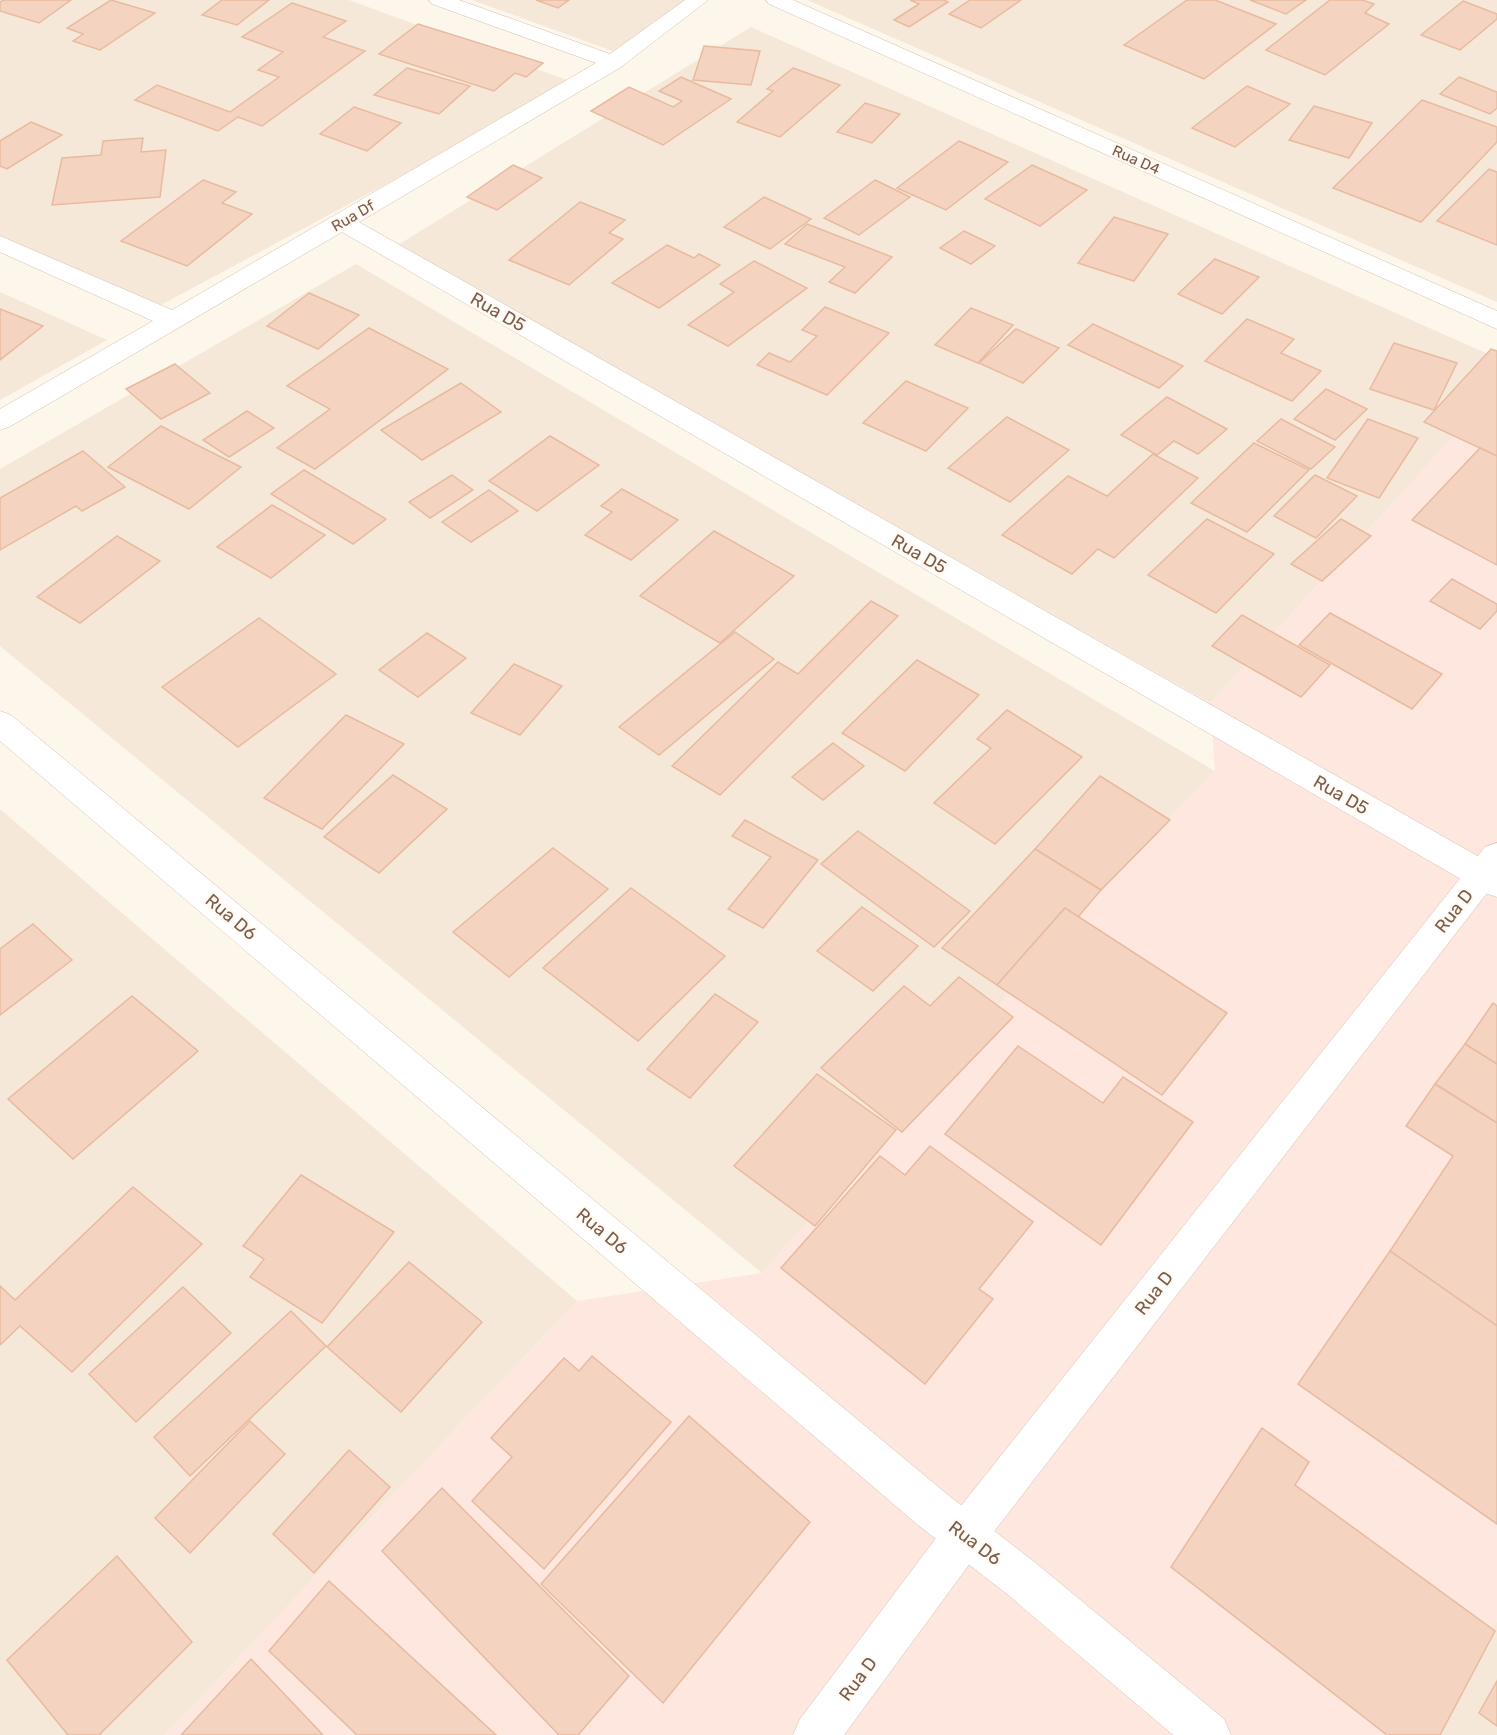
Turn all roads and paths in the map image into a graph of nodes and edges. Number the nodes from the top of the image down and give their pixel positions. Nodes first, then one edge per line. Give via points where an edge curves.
1 (439, 0) edge
2 (698, 0) edge
3 (776, 0) edge
4 (613, 62) junction
5 (342, 222) junction
6 (0, 243) edge
7 (172, 320) junction
8 (1497, 321) edge
9 (0, 421) edge
10 (0, 723) edge
11 (1492, 872) edge
12 (964, 1536) junction
13 (816, 1735) edge
14 (1208, 1735) edge

1 - 4 street
2 - 4 street, Rua Df
3 - 8 street, Rua D4
4 - 5 street, Rua Df
5 - 7 street, Rua Df
5 - 11 street, Rua D5
6 - 7 street
7 - 9 street, Rua Df
10 - 12 street, Rua D6
11 - 12 street, Rua D
12 - 13 street, Rua D
12 - 14 street, Rua D6 via 1022,1579

